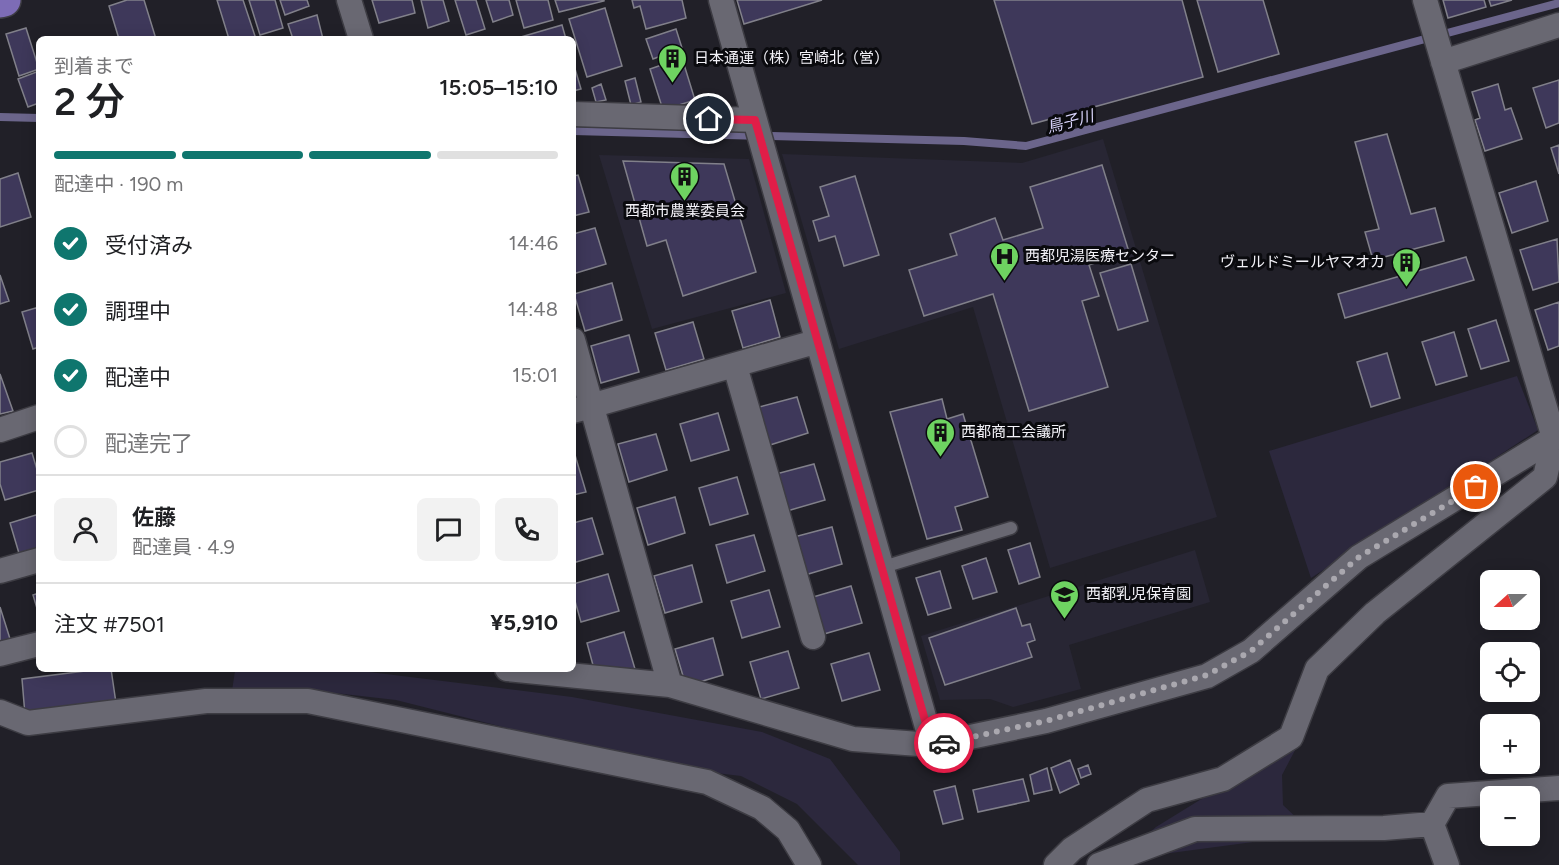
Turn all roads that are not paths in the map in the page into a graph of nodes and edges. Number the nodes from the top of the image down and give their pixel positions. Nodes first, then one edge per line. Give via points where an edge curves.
1 (350, 0) edge
2 (721, 0) edge
3 (1425, 0) edge
4 (1559, 25) edge
5 (360, 36) edge
6 (1443, 62) junction
7 (576, 114) edge
8 (755, 120) junction
9 (815, 342) junction
10 (576, 360) edge
11 (735, 366) junction
12 (583, 408) edge
13 (36, 418) edge
14 (0, 430) edge
15 (1557, 437) edge
16 (1011, 528) dead end
17 (36, 561) edge
18 (880, 568) junction
19 (0, 571) edge
20 (813, 637) dead end
21 (36, 645) edge
22 (0, 654) edge
23 (538, 672) edge
24 (670, 685) junction
25 (0, 712) edge
26 (932, 745) junction
27 (1559, 788) edge
28 (1432, 824) junction
29 (809, 865) edge
30 (1056, 865) edge
31 (1099, 865) edge
32 (1447, 865) edge

1 - 5 street
2 - 8 street
3 - 6 street
4 - 6 street
6 - 15 street
7 - 8 street
8 - 9 street
9 - 11 street
9 - 18 street
10 - 12 street
11 - 12 street
11 - 20 street
12 - 24 street
13 - 14 street
15 - 26 street via 1359,557 1251,651 1207,675 1046,721
15 - 30 street via 1545,477 1376,613 1317,669 1291,736 1222,779 1147,800 1072,849
16 - 18 lane
17 - 19 street
18 - 26 street
21 - 22 street
23 - 24 street
24 - 26 street via 854,739
25 - 29 street via 28,723 206,701 308,701 707,782 762,808 788,830
27 - 28 street via 1448,796
28 - 31 street via 1195,829
28 - 32 street

